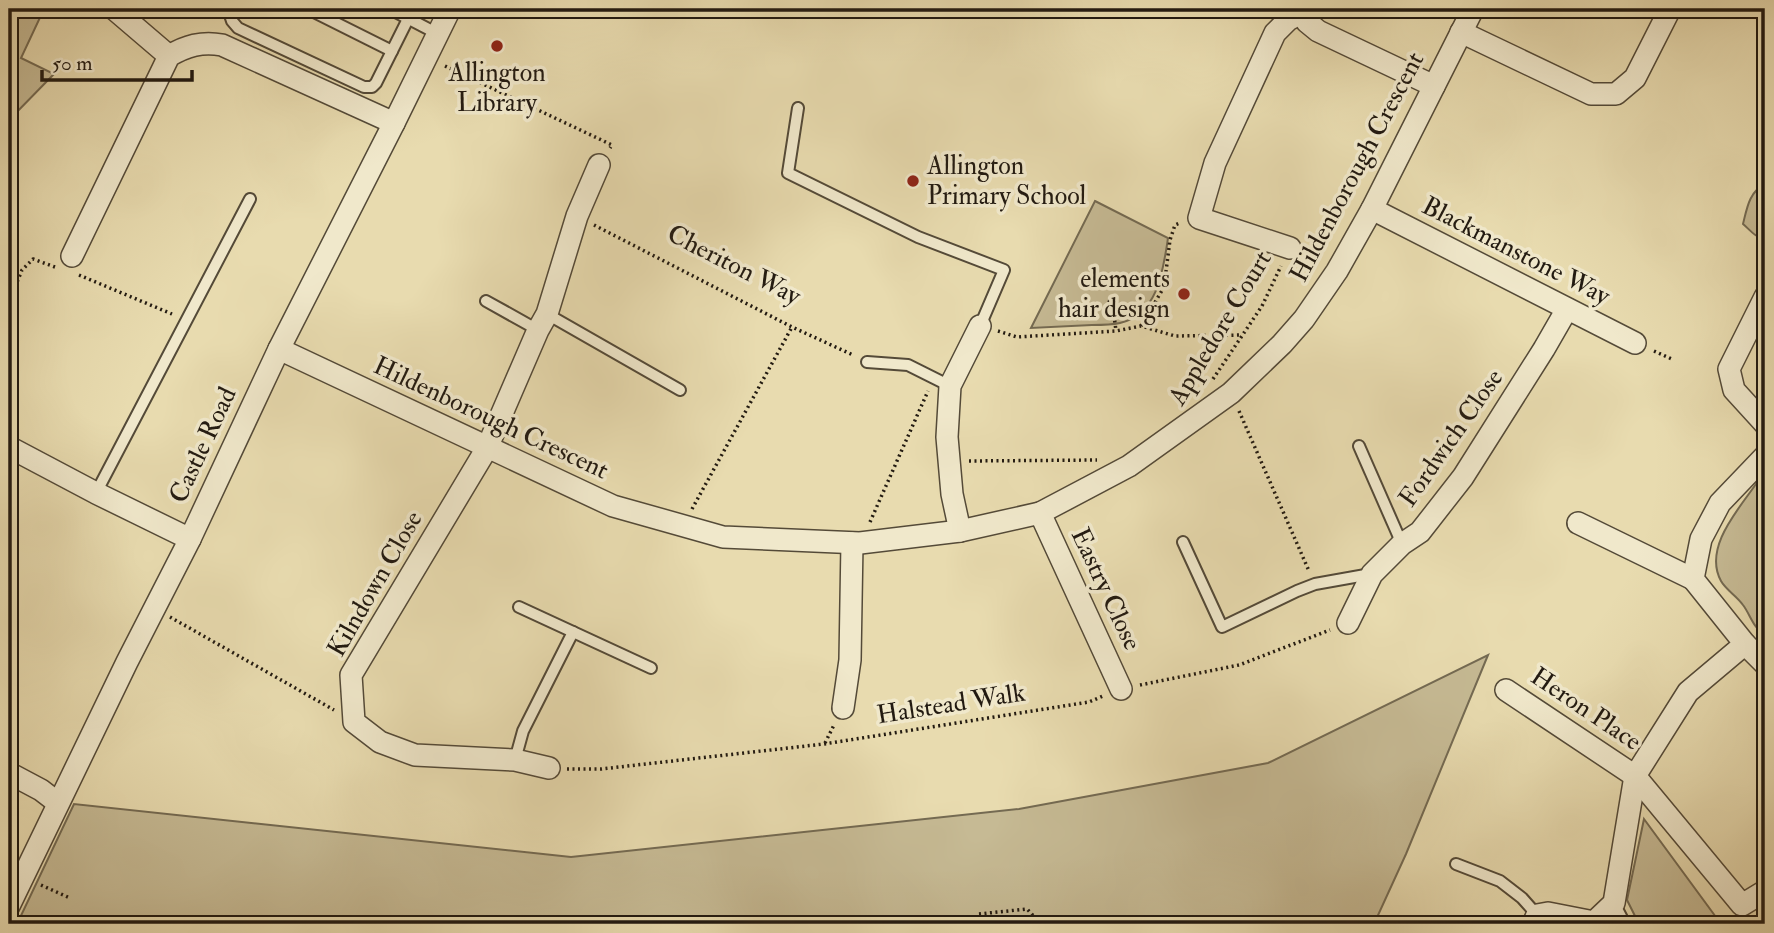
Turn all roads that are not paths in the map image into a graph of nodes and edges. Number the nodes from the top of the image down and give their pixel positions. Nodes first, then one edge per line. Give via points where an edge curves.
1 (114, 9) edge
2 (228, 9) edge
3 (308, 9) edge
4 (390, 9) edge
5 (450, 9) edge
6 (1473, 9) edge
7 (1670, 9) edge
8 (1300, 11) edge
9 (410, 14) edge
10 (1461, 32) junction
11 (438, 34) junction
12 (392, 51) junction
13 (169, 56) junction
14 (1434, 86) junction
15 (798, 108) dead end
16 (394, 123) junction
17 (599, 165) road end
18 (250, 199) dead end
19 (1371, 209) junction
20 (1290, 248) road end
21 (69, 266) road end
22 (1765, 298) edge
23 (486, 300) dead end
24 (1567, 309) junction
25 (543, 322) junction
26 (980, 326) joint
27 (1635, 343) dead end
28 (279, 349) junction
29 (867, 362) road end
30 (942, 382) junction
31 (680, 390) dead end
32 (1765, 424) edge
33 (1359, 446) dead end
34 (9, 447) edge
35 (487, 448) junction
36 (1765, 456) edge
37 (96, 493) junction
38 (1040, 513) junction
39 (1578, 523) dead end
40 (960, 531) junction
41 (190, 539) junction
42 (1183, 542) dead end
43 (856, 543) junction
44 (1402, 544) junction
45 (1372, 574) junction
46 (1693, 579) junction
47 (519, 607) dead end
48 (1348, 623) road end
49 (573, 632) junction
50 (1745, 645) junction
51 (1765, 664) edge
52 (651, 668) dead end
53 (1121, 689) road end
54 (1506, 690) dead end
55 (843, 708) dead end
56 (515, 760) junction
57 (549, 768) road end
58 (9, 773) edge
59 (1635, 776) junction
60 (58, 803) junction
61 (1456, 864) dead end
62 (1765, 891) edge
63 (1614, 903) junction
64 (9, 906) edge
65 (1535, 920) edge
66 (1625, 924) edge

1 - 13 street
2 - 12 lane via 239,28 364,87 376,83
3 - 12 lane
4 - 9 lane
5 - 11 street, Castle Road
6 - 10 street, Hildenborough Crescent
7 - 10 street via 1635,78 1616,94 1591,94
8 - 14 street via 1318,31
8 - 20 street via 1275,33 1215,163 1199,218
9 - 11 lane
9 - 12 lane
10 - 14 street, Hildenborough Crescent
11 - 16 street, Castle Road
13 - 16 street via 195,45 222,45
13 - 21 street
14 - 19 street, Hildenborough Crescent
15 - 26 lane via 788,173 918,237 1004,270
16 - 28 street, Castle Road
17 - 25 street via 577,216
18 - 37 lane
19 - 24 street, Blackmanstone Way
19 - 38 street, Hildenborough Crescent via 1304,319 1231,393 1129,466
22 - 32 street via 1728,369 1734,390
23 - 25 lane
24 - 27 street, Blackmanstone Way
24 - 44 street, Fordwich Close via 1463,477 1420,532
25 - 31 lane
25 - 35 street
26 - 30 street
28 - 35 street, Hildenborough Crescent
28 - 41 street, Castle Road
29 - 30 lane via 908,365
30 - 40 street via 952,495
33 - 44 lane
34 - 37 street
35 - 43 street, Hildenborough Crescent via 613,506 723,537
35 - 56 street, Kilndown Close via 351,675 354,722 380,742 415,755
36 - 46 street via 1720,503 1701,539
37 - 41 street
38 - 40 street, Hildenborough Crescent
38 - 53 street, Eastry Close
39 - 46 street
40 - 43 street, Hildenborough Crescent
41 - 60 street, Castle Road
42 - 45 lane via 1222,627 1315,584
43 - 55 street
44 - 45 street, Fordwich Close
45 - 48 street, Fordwich Close
46 - 50 street
47 - 49 lane
49 - 52 lane
49 - 56 lane via 523,731
50 - 51 street
50 - 59 street via 1688,692
54 - 59 street, Heron Place
56 - 57 street
58 - 60 street
59 - 62 street, Heron Place via 1742,905
59 - 63 street
60 - 64 street, Castle Road
61 - 65 lane via 1500,881 1522,898
63 - 65 street via 1594,922 1548,913
63 - 66 lane

